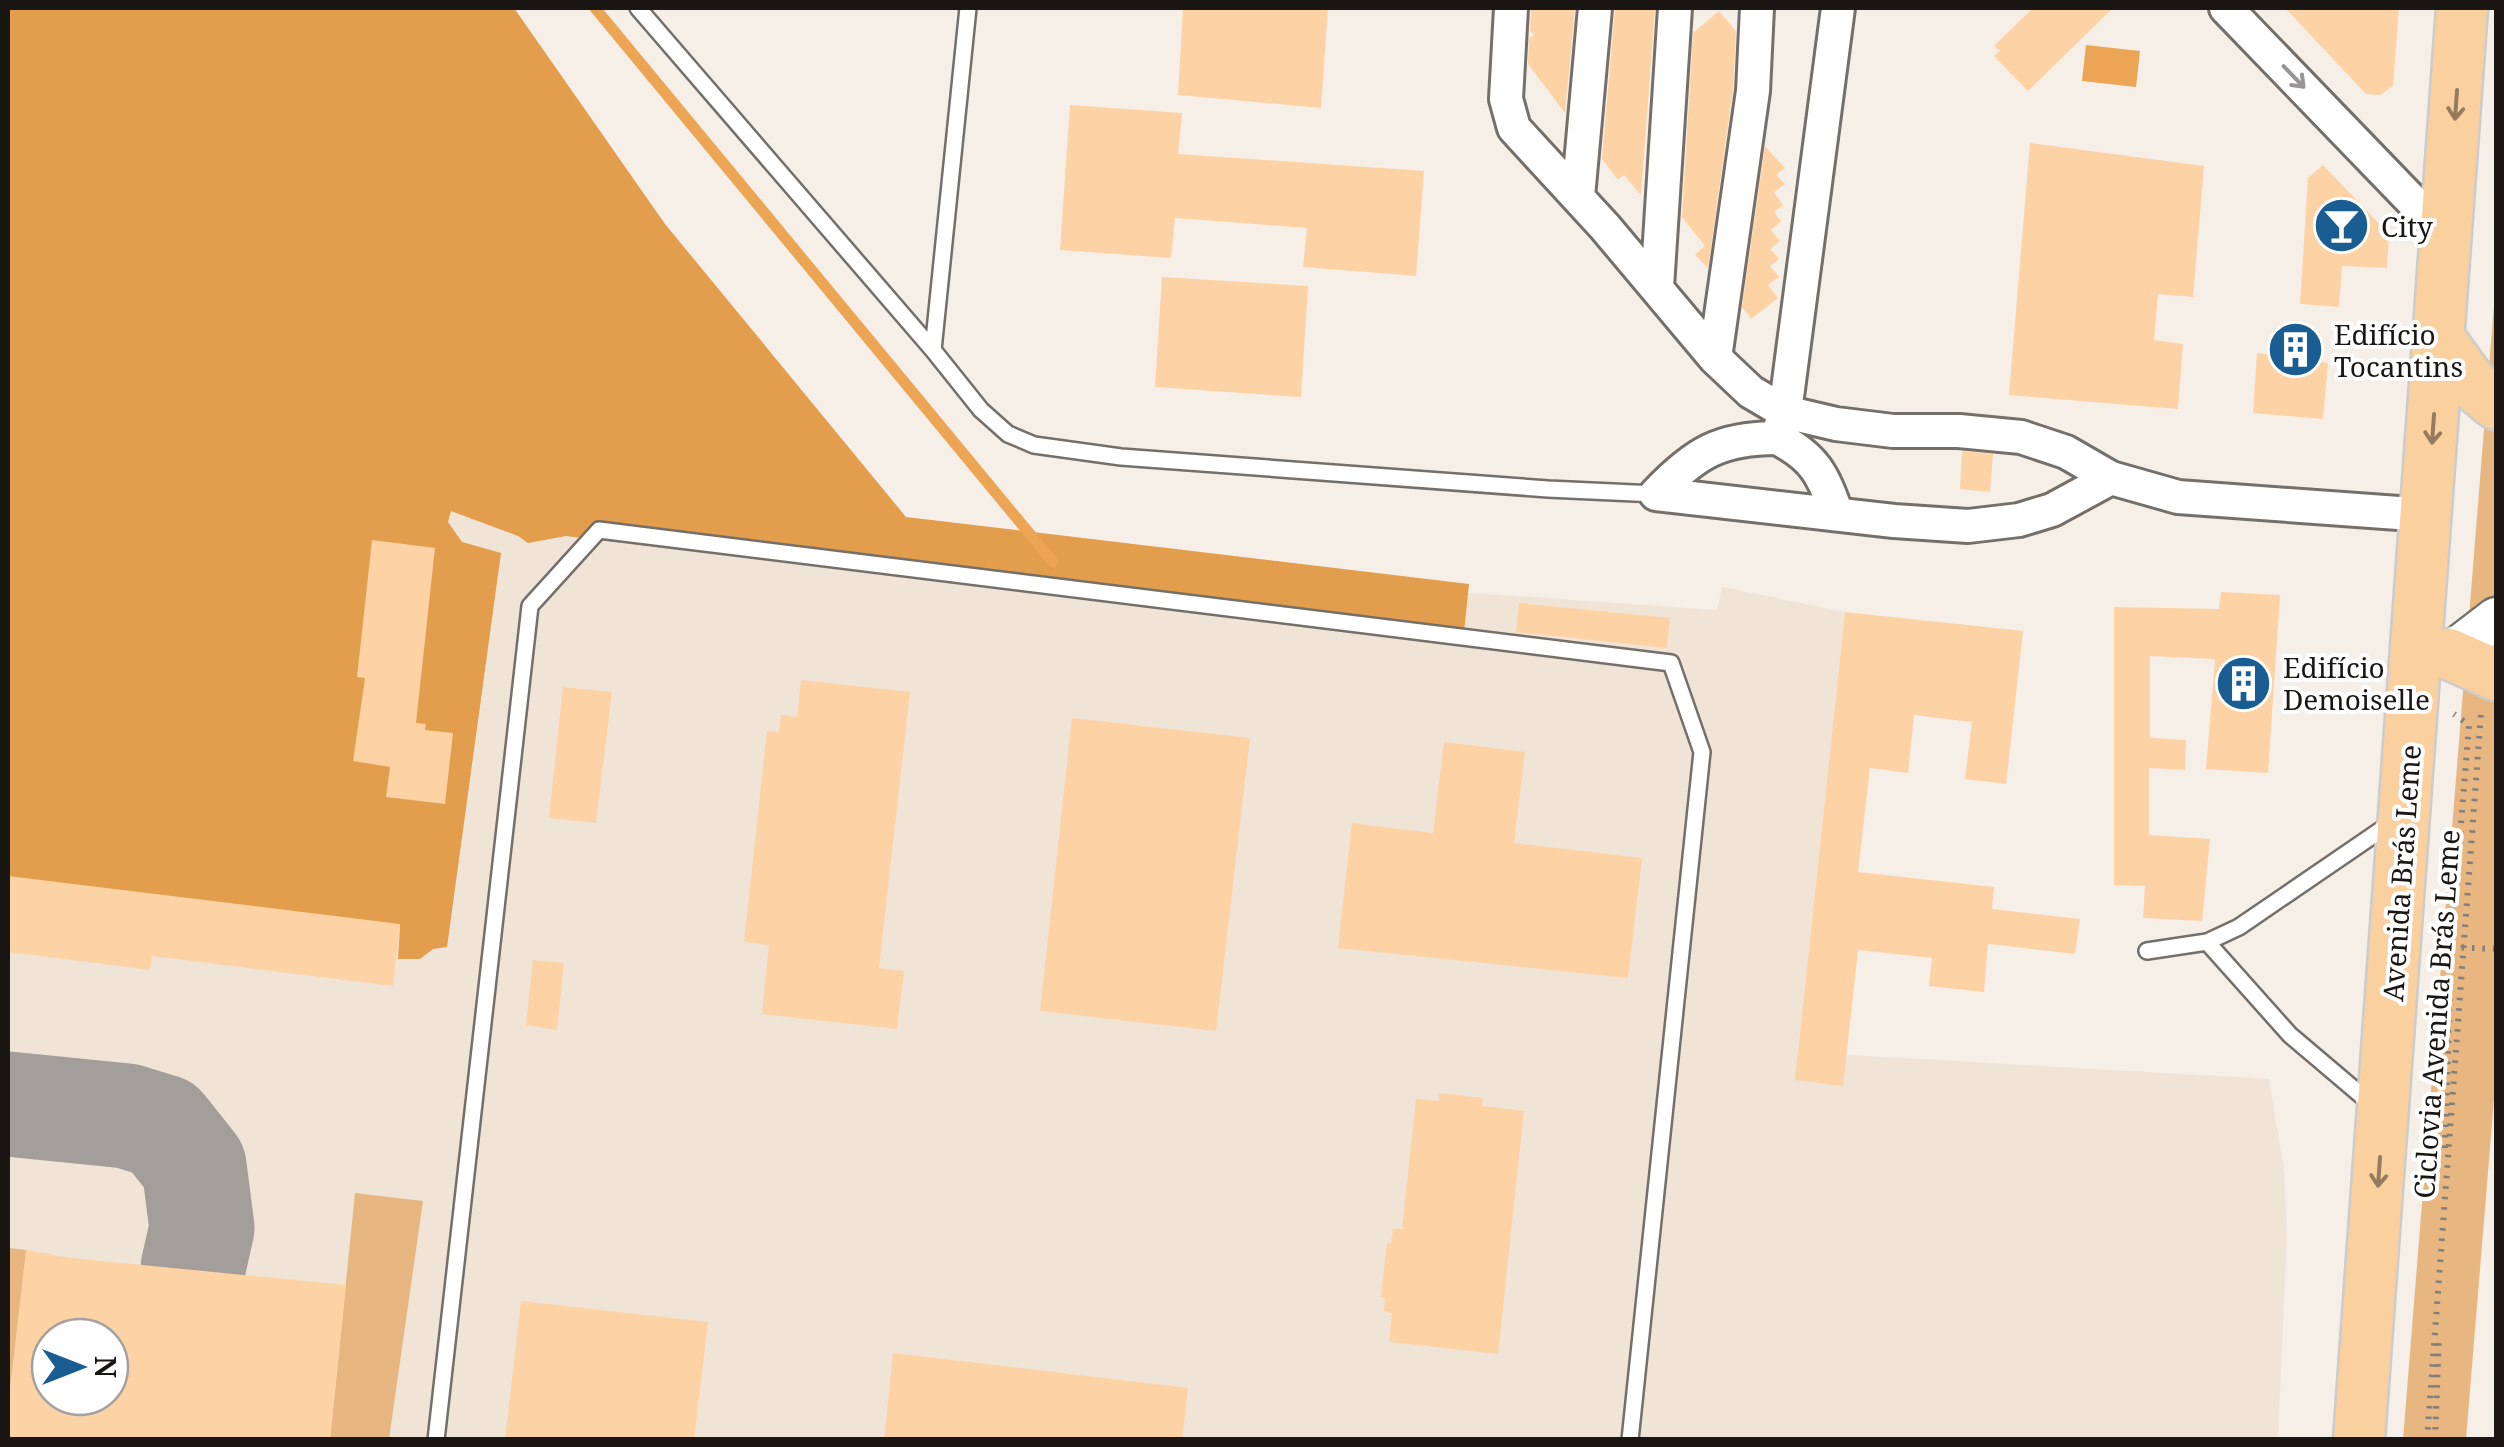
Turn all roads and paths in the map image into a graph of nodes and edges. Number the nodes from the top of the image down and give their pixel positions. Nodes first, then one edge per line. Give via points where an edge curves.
1 (638, 8) edge
2 (968, 8) edge
3 (1511, 8) edge
4 (1595, 8) edge
5 (1676, 8) edge
6 (1757, 8) edge
7 (1838, 8) edge
8 (2226, 8) edge
9 (2462, 8) edge
10 (1578, 197) junction
11 (2446, 236) junction
12 (1657, 287) junction
13 (2439, 338) junction
14 (933, 350) junction
15 (1715, 358) junction
16 (2496, 404) edge
17 (1781, 425) junction
18 (2110, 478) junction
19 (1656, 494) junction
20 (1837, 514) junction
21 (2426, 515) junction
22 (2496, 618) edge
23 (2458, 662) edge
24 (2405, 813) junction
25 (2207, 942) junction
26 (2451, 948) junction
27 (2464, 948) junction
28 (2496, 949) edge
29 (2147, 951) dead end
30 (2383, 1114) junction
31 (2442, 1239) junction
32 (436, 1440) edge
33 (1630, 1440) edge
34 (2359, 1440) edge
35 (2427, 1440) edge
36 (2435, 1440) edge

1 - 14 lane
2 - 14 lane
3 - 10 street via 1508,114
4 - 10 street
5 - 12 street
6 - 15 street via 1753,92
7 - 17 street
8 -> 11 street
9 -> 11 main road, Avenida Brás Leme
10 - 12 street
11 - 13 main road, Avenida Brás Leme
12 - 15 street
13 - 16 main road via 2472,384
13 -> 21 main road, Avenida Brás Leme
14 - 19 lane via 980,410 1034,445 1121,457
15 - 17 street
17 - 18 street via 2021,437 2066,452
17 - 19 street via 1704,451
17 - 20 street via 1824,478
18 - 20 street via 2019,520 1968,526
18 - 21 street via 2178,497
19 - 20 street
21 - 23 main road, Avenida Brás Leme
22 - 23 street
23 - 24 main road, Avenida Brás Leme
23 - 26 path via 2450,711 2469,725
23 - 27 path, Ciclovia Avenida Brás Leme
24 - 25 lane
24 - 30 main road, Avenida Brás Leme
25 - 29 lane
25 - 30 lane via 2290,1036
26 - 27 path
26 - 31 path
27 - 28 path
27 - 31 path, Ciclovia Avenida Brás Leme
30 -> 34 main road, Avenida Brás Leme
31 - 35 path, Ciclovia Avenida Brás Leme
31 - 36 path
32 - 33 lane via 530,606 599,530 1670,663 1702,752

